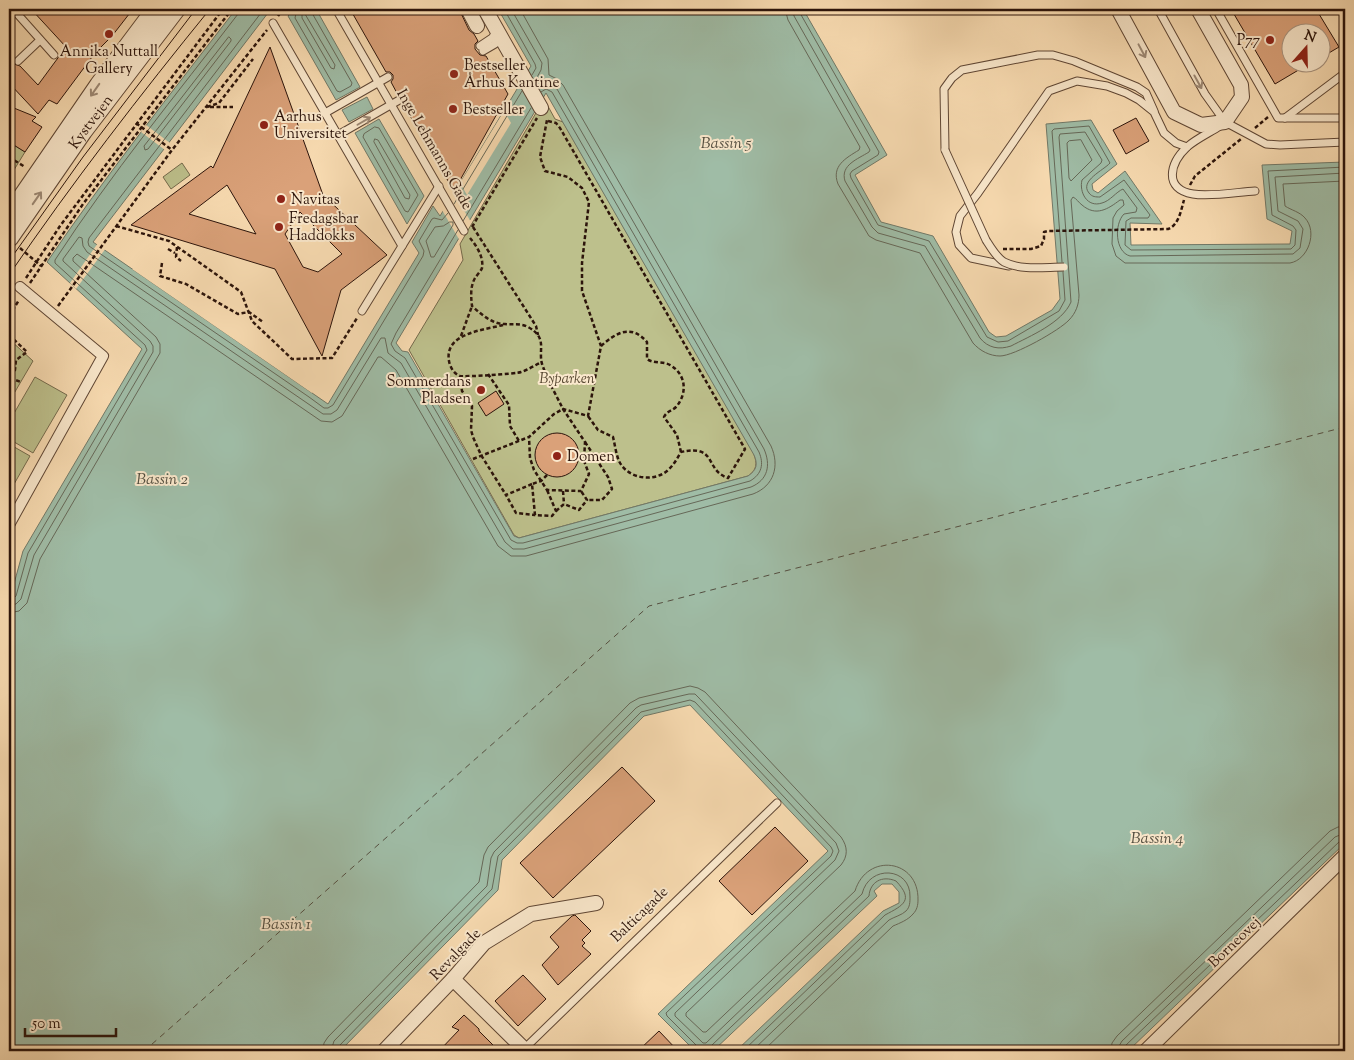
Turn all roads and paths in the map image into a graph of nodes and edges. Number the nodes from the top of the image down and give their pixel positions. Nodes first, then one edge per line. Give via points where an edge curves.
1 (13, 9) edge
2 (156, 9) edge
3 (176, 9) edge
4 (223, 9) edge
5 (232, 9) edge
6 (336, 9) edge
7 (468, 9) edge
8 (485, 9) edge
9 (1118, 9) edge
10 (1158, 9) edge
11 (1198, 9) edge
12 (1216, 9) edge
13 (273, 22) joint
14 (474, 30) dead end
15 (498, 31) junction
16 (40, 40) junction
17 (482, 49) dead end
18 (54, 55) dead end
19 (253, 58) dead end
20 (18, 60) dead end
21 (1099, 70) junction
22 (388, 77) dead end
23 (1345, 80) edge
24 (378, 83) junction
25 (1107, 86) junction
26 (401, 99) dead end
27 (391, 105) junction
28 (233, 107) dead end
29 (206, 108) junction
30 (1154, 112) junction
31 (1275, 112) junction
32 (325, 113) junction
33 (544, 113) junction
34 (1285, 118) junction
35 (1345, 118) edge
36 (1226, 122) junction
37 (136, 123) junction
38 (142, 128) junction
39 (1248, 134) junction
40 (338, 135) junction
41 (1345, 142) edge
42 (1187, 147) junction
43 (172, 150) junction
44 (9, 158) edge
45 (18, 164) dead end
46 (438, 186) junction
47 (1255, 191) dead end
48 (1187, 192) junction
49 (9, 216) edge
50 (116, 226) junction
51 (464, 231) joint
52 (13, 242) edge
53 (402, 246) junction
54 (177, 247) junction
55 (168, 249) dead end
56 (996, 249) dead end
57 (172, 254) dead end
58 (176, 255) junction
59 (181, 261) dead end
60 (36, 262) junction
61 (162, 264) dead end
62 (41, 266) junction
63 (22, 289) junction
64 (9, 303) edge
65 (472, 306) junction
66 (362, 311) joint
67 (249, 312) junction
68 (52, 314) junction
69 (9, 316) edge
70 (263, 322) dead end
71 (504, 324) junction
72 (9, 335) edge
73 (538, 335) junction
74 (461, 336) junction
75 (601, 346) junction
76 (542, 362) junction
77 (488, 374) junction
78 (460, 376) junction
79 (9, 378) edge
80 (21, 382) dead end
81 (563, 409) junction
82 (588, 416) junction
83 (529, 437) junction
84 (519, 442) junction
85 (585, 442) junction
86 (681, 452) junction
87 (481, 455) junction
88 (473, 459) dead end
89 (547, 475) dead end
90 (541, 481) junction
91 (532, 484) junction
92 (547, 490) junction
93 (563, 491) junction
94 (582, 491) junction
95 (506, 495) junction
96 (587, 500) junction
97 (564, 504) junction
98 (556, 511) junction
99 (535, 515) junction
100 (9, 525) edge
101 (777, 802) dead end
102 (1345, 856) edge
103 (596, 903) dead end
104 (453, 979) junction
105 (390, 1047) edge
106 (523, 1050) edge
107 (1146, 1051) edge

1 - 16 lane
2 -> 49 street, Kystvejen via 98,85
52 -> 3 street, Kystvejen via 83,131
4 - 37 path
5 - 38 path
6 - 24 lane, Inge Lehmanns Gade
7 - 14 street
8 - 15 street
9 -> 36 street via 1174,112 1201,125
10 -> 36 lane via 1205,94
11 - 36 street via 1241,86 1242,97
12 - 31 lane
13 - 29 path
13 - 32 lane
15 - 17 lane via 495,44
15 - 33 street
16 - 18 lane
16 - 20 lane
19 - 29 path via 219,103
21 - 25 lane
21 - 25 lane, bridge via 1052,55 1038,55 962,70 944,89 945,150 986,240 995,254 1003,261 1024,267 1064,267 1020,268 972,258 959,245 956,232 960,216 978,193 1049,91 1077,82
21 - 30 lane via 1146,93
22 - 24 lane
23 - 34 lane via 1341,76
24 - 27 lane, Inge Lehmanns Gade
24 - 32 lane
25 - 30 lane via 1132,96
26 - 27 lane
40 -> 27 lane
27 - 46 lane, Inge Lehmanns Gade
28 - 29 path
29 - 43 path
30 - 42 lane via 1164,133
31 - 34 lane via 1278,118
31 - 39 path
32 - 40 lane
33 - 73 path via 472,226 536,326
33 - 75 path via 540,157 545,171 568,178 582,188 589,202 582,291
33 - 86 path via 560,128 745,449 728,478 721,476 706,453 694,449
34 - 35 lane
36 - 39 lane
36 - 42 lane
37 - 38 path
37 - 60 path
38 - 43 path
38 - 62 path via 83,204
39 - 41 lane via 1266,144
39 - 48 path via 1195,176
40 - 53 lane
42 - 48 lane via 1174,166 1172,177 1177,187
43 - 50 path
44 - 45 path
46 - 51 lane, Inge Lehmanns Gade
46 - 53 lane
47 - 48 lane
48 - 56 path via 1174,227 1168,229 1048,231 1044,232 1040,246
50 - 54 path via 169,241
50 - 68 path
51 - 65 path via 482,259 482,268 474,280 471,294
52 - 60 path
53 - 66 lane
54 - 58 path
54 - 67 path via 241,292
55 - 58 path
57 - 58 path
58 - 59 path
60 - 62 path
60 - 63 path
61 - 67 path via 160,276 186,284 238,314
62 - 63 path
63 - 64 path
63 - 68 street
63 - 69 path
65 - 71 path via 491,320
65 - 74 path
66 - 67 path via 332,358 292,359 252,321
67 - 70 path
68 - 100 street via 103,356
71 - 73 path via 516,323
71 - 74 path
72 - 79 path via 27,352 16,360 16,370
73 - 76 path via 543,346
74 - 78 path via 448,353 449,363
75 - 82 path
75 - 86 path via 614,335 626,331 640,334 647,342 647,359 650,362 669,364 678,371 685,390 675,408 664,416 677,435
76 - 77 path via 520,373
76 - 81 path
77 - 78 path
77 - 84 path via 509,405 510,426
78 - 87 path via 462,391 472,406 471,430
79 - 80 path
81 - 82 path
81 - 83 path
81 - 85 path
82 - 86 path via 598,430 613,438 620,462 636,477 653,478 666,472
83 - 84 path
83 - 90 path via 530,458
84 - 87 path
85 - 94 path via 584,461 589,474
85 - 96 path via 608,476 612,489 602,500
87 - 88 path
87 - 95 path
89 - 90 path
90 - 91 path
90 - 92 path
91 - 95 path
91 - 99 path
92 - 93 path
92 - 98 path
93 - 94 path
93 - 97 path
94 - 96 path
95 - 99 path via 516,513
96 - 97 path via 579,510
97 - 98 path
98 - 99 path via 552,516
101 - 106 lane, Balticagade
102 - 107 street, Borneovej
103 - 104 street, Revalgade via 531,914 484,943
104 - 105 street, Revalgade
104 - 106 street, Balticagade

